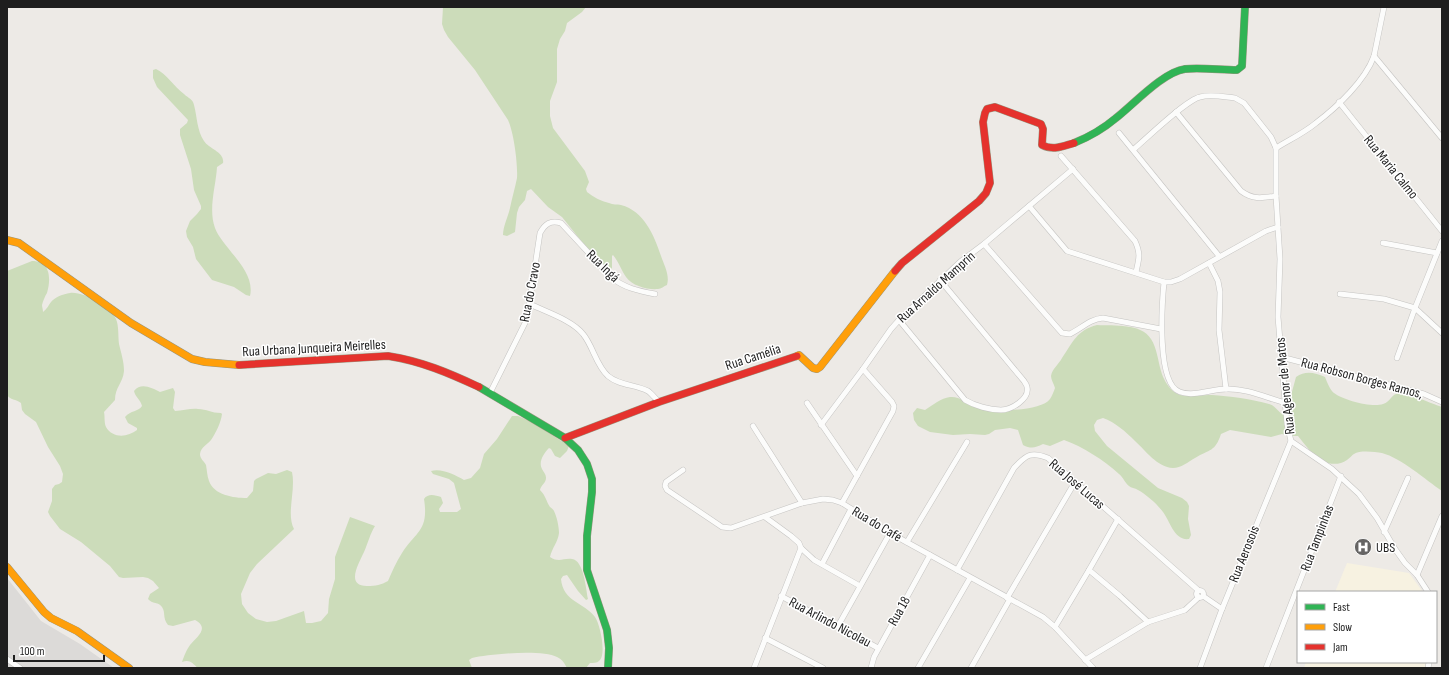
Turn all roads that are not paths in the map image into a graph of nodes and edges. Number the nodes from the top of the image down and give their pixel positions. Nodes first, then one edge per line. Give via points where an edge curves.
1 (1245, 7) edge
2 (1384, 7) edge
3 (1374, 56) junction
4 (1339, 102) junction
5 (1176, 112) junction
6 (1120, 133) dead end
7 (1442, 138) edge
8 (1276, 148) junction
9 (1134, 149) junction
10 (1061, 156) dead end
11 (1073, 169) junction
12 (1276, 196) junction
13 (1029, 206) junction
14 (561, 223) joint
15 (1278, 227) junction
16 (1442, 231) edge
17 (7, 240) edge
18 (1442, 241) edge
19 (1383, 243) dead end
20 (984, 244) junction
21 (1437, 253) junction
22 (1219, 256) junction
23 (1208, 263) junction
24 (1136, 272) junction
25 (940, 280) junction
26 (1164, 282) junction
27 (655, 294) dead end
28 (1340, 294) dead end
29 (530, 304) junction
30 (1415, 308) junction
31 (899, 320) junction
32 (1161, 329) junction
33 (1442, 333) edge
34 (1281, 357) junction
35 (1397, 358) dead end
36 (863, 369) junction
37 (1226, 389) junction
38 (490, 393) junction
39 (659, 402) junction
40 (807, 402) dead end
41 (1442, 402) edge
42 (1286, 403) junction
43 (821, 425) junction
44 (753, 426) dead end
45 (565, 438) junction
46 (1291, 441) junction
47 (966, 442) dead end
48 (683, 470) dead end
49 (857, 476) junction
50 (1341, 476) junction
51 (1408, 478) dead end
52 (1075, 482) junction
53 (842, 503) junction
54 (802, 504) junction
55 (852, 509) junction
56 (1442, 516) edge
57 (765, 517) junction
58 (1118, 519) junction
59 (1384, 532) junction
60 (890, 534) junction
61 (907, 542) junction
62 (801, 548) junction
63 (930, 555) junction
64 (822, 564) junction
65 (7, 566) edge
66 (957, 570) junction
67 (1090, 570) junction
68 (1417, 575) junction
69 (970, 578) junction
70 (860, 586) junction
71 (1427, 591) edge
72 (1200, 594) junction
73 (781, 596) junction
74 (1008, 599) junction
75 (1222, 609) junction
76 (1148, 622) junction
77 (838, 626) junction
78 (1055, 627) junction
79 (765, 638) junction
80 (878, 648) junction
81 (7, 659) edge
82 (1085, 660) junction
83 (20, 668) edge
84 (129, 668) edge
85 (608, 668) edge
86 (754, 668) edge
87 (823, 668) edge
88 (871, 668) edge
89 (918, 668) edge
90 (970, 668) edge
91 (1094, 668) edge
92 (1200, 668) edge
93 (1266, 668) edge

1 - 39 street, Rua Camélia via 1240,68 1179,71 1155,85 1106,127 1087,138 1050,149 1042,145 1043,129 1038,122 995,107 987,109 983,122 990,183 986,193 902,263 823,364 816,369 799,355
2 - 3 street
3 - 4 street via 1362,78
3 - 7 street
4 - 8 street via 1315,124
4 - 16 street, Rua Maria Calmo
5 - 8 street, Rua Agenor de Matos via 1200,96 1235,98 1244,103 1274,140
5 - 9 street, Rua Agenor de Matos
5 - 12 street via 1241,191 1249,197
6 - 9 street
8 - 12 street, Rua Agenor de Matos
9 - 22 street
10 - 11 street
11 - 13 street, Rua Arnaldo Mamprin
11 - 24 street via 1135,241 1139,250
12 - 15 street, Rua Agenor de Matos
13 - 20 street, Rua Arnaldo Mamprin
13 - 24 street via 1067,251
14 - 27 street, Rua Ingá via 611,277 619,283
14 - 29 street, Rua do Cravo via 550,222 540,233
15 - 22 street
15 - 34 street, Rua Agenor de Matos via 1278,318
17 - 38 street, Rua Urbana Junqueira Meirelles via 19,243 131,323 192,359 239,365 397,357 451,374
18 - 21 street
19 - 21 street
20 - 25 street, Rua Arnaldo Mamprin
20 - 32 street via 1062,333 1070,334 1090,321 1103,318
21 - 30 street
22 - 23 street
23 - 26 street via 1180,279
23 - 37 street via 1218,281 1220,292 1219,330
24 - 26 street
25 - 31 street, Rua Arnaldo Mamprin
25 - 31 street via 1024,381 1027,387 1022,401 1001,410 979,406 965,400
26 - 32 street
28 - 30 street via 1384,299
29 - 38 street, Rua do Cravo via 527,319
29 - 39 street via 574,325 583,333 601,367 616,382 647,390
30 - 33 street
30 - 35 street
31 - 36 street, Rua Arnaldo Mamprin
32 - 37 street via 1167,376 1177,391 1188,393
34 - 41 street, Rua Robson Borges Ramos, via 1424,394
34 - 42 street, Rua Agenor de Matos
36 - 43 street, Rua Arnaldo Mamprin
36 - 49 street via 894,406
37 - 42 street
38 - 45 street, Rua Urbana Junqueira Meirelles
39 - 45 street, Rua Camélia
40 - 43 street
42 - 46 street, Rua Agenor de Matos
43 - 49 street
44 - 54 street
45 - 85 street, Rua Urbana Junqueira Meirelles via 578,450 587,464 592,479 587,570 607,630 610,648
46 - 50 street, Rua Agenor de Matos
46 - 75 street, Rua Aerosois
47 - 61 street
48 - 57 street, Rua do Café via 666,482 667,490 722,527 731,528
49 - 53 street
50 - 59 street, Rua Agenor de Matos via 1359,494
50 - 93 street, Rua Tampinhas
51 - 59 street
52 - 58 street, Rua José Lucas
52 - 66 street, Rua José Lucas via 1044,456 1031,454 1022,459 1014,468
52 - 74 street
53 - 54 street, Rua do Café via 823,499
53 - 55 street, Rua do Café
54 - 57 street, Rua do Café
55 - 60 street, Rua do Café
55 - 64 street
56 - 68 street
57 - 62 street via 791,536
58 - 67 street
58 - 72 street, Rua José Lucas
59 - 68 street, Rua Agenor de Matos via 1405,563
60 - 61 street, Rua do Café
60 - 70 street
61 - 63 street, Rua do Café
62 - 64 street
62 - 73 street
63 - 66 street, Rua do Café
63 - 80 street, Rua 18
64 - 70 street
65 - 84 street via 51,618 77,631
66 - 69 street, Rua do Café
67 - 76 street
67 - 78 street
68 - 71 street, Rua Agenor de Matos
69 - 74 street, Rua do Café
69 - 89 street
70 - 77 street
72 - 75 street, Rua José Lucas
72 - 76 street via 1185,610
73 - 77 street, Rua Arlindo Nicolau
73 - 79 street
74 - 78 street, Rua do Café
74 - 90 street
75 - 92 street, Rua Aerosois
76 - 82 street
77 - 80 street, Rua Arlindo Nicolau
78 - 82 street, Rua do Café
79 - 86 street
79 - 87 street
80 - 88 street, Rua 18
81 - 83 street
82 - 91 street, Rua do Café

